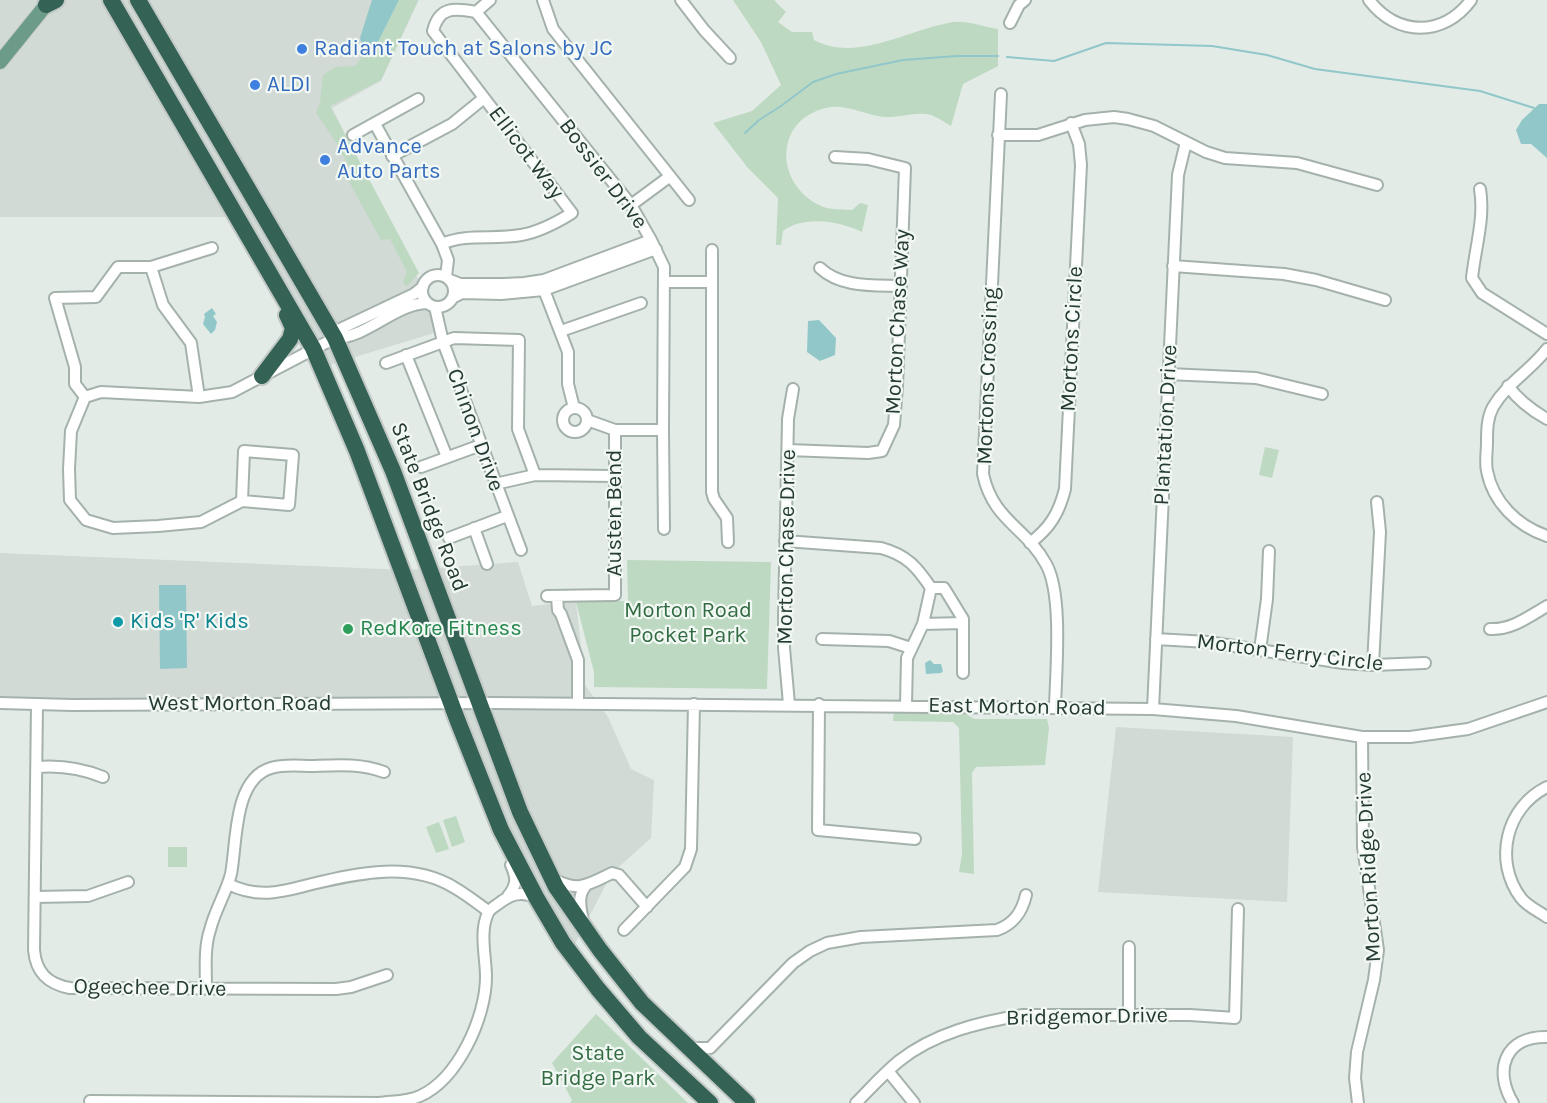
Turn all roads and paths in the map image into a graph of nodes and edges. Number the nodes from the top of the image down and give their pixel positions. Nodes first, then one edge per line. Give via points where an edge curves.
1 (138, 0) edge
2 (490, 0) edge
3 (543, 0) edge
4 (681, 0) edge
5 (1370, 0) edge
6 (1471, 0) edge
7 (111, 1) edge
8 (51, 2) edge
9 (1020, 2) edge
10 (476, 12) junction
11 (1010, 23) dead end
12 (730, 58) dead end
13 (0, 62) edge
14 (1000, 94) dead end
15 (484, 98) junction
16 (418, 99) dead end
17 (1071, 123) junction
18 (375, 124) junction
19 (354, 135) dead end
20 (998, 135) junction
21 (1186, 142) junction
22 (392, 156) junction
23 (835, 157) dead end
24 (669, 177) junction
25 (1377, 184) dead end
26 (1480, 189) dead end
27 (689, 200) dead end
28 (632, 205) junction
29 (442, 244) junction
30 (654, 244) junction
31 (212, 248) dead end
32 (711, 250) dead end
33 (260, 255) junction
34 (1173, 266) junction
35 (152, 267) junction
36 (820, 268) dead end
37 (448, 279) junction
38 (664, 282) junction
39 (711, 282) junction
40 (544, 285) junction
41 (901, 286) junction
42 (423, 287) junction
43 (454, 297) junction
44 (1385, 300) dead end
45 (641, 303) dead end
46 (431, 305) junction
47 (561, 331) junction
48 (1547, 334) edge
49 (335, 338) junction
50 (443, 342) junction
51 (313, 348) junction
52 (1547, 349) edge
53 (406, 355) junction
54 (386, 363) dead end
55 (1168, 374) junction
56 (262, 376) junction
57 (1508, 386) junction
58 (792, 389) dead end
59 (1322, 394) dead end
60 (85, 397) junction
61 (199, 397) junction
62 (574, 408) junction
63 (1547, 419) edge
64 (586, 420) junction
65 (615, 430) junction
66 (663, 430) junction
67 (481, 445) junction
68 (788, 450) junction
69 (447, 457) junction
70 (422, 467) dead end
71 (535, 475) junction
72 (614, 476) junction
73 (495, 484) junction
74 (242, 501) junction
75 (1377, 502) dead end
76 (507, 516) junction
77 (474, 528) junction
78 (664, 529) dead end
79 (1547, 536) edge
80 (449, 538) dead end
81 (786, 541) junction
82 (728, 542) dead end
83 (1030, 543) junction
84 (521, 550) dead end
85 (1269, 551) dead end
86 (487, 564) dead end
87 (931, 588) junction
88 (1547, 606) edge
89 (963, 623) junction
90 (923, 624) junction
91 (1490, 629) dead end
92 (822, 639) dead end
93 (1156, 639) junction
94 (911, 648) junction
95 (1260, 650) junction
96 (1425, 663) dead end
97 (1373, 665) junction
98 (963, 673) dead end
99 (1547, 702) edge
100 (0, 703) edge
101 (452, 703) junction
102 (480, 703) junction
103 (578, 703) junction
104 (694, 704) junction
105 (789, 704) junction
106 (819, 704) junction
107 (37, 705) junction
108 (906, 705) junction
109 (1055, 706) junction
110 (1152, 709) junction
111 (1362, 737) junction
112 (37, 767) junction
113 (384, 772) dead end
114 (103, 777) dead end
115 (1547, 787) edge
116 (487, 795) junction
117 (915, 839) dead end
118 (552, 878) junction
119 (128, 882) dead end
120 (228, 884) junction
121 (585, 887) junction
122 (1026, 895) dead end
123 (508, 896) junction
124 (35, 897) junction
125 (536, 897) junction
126 (647, 907) junction
127 (1238, 909) dead end
128 (488, 911) junction
129 (1547, 916) edge
130 (584, 927) junction
131 (624, 930) dead end
132 (1129, 947) dead end
133 (387, 975) dead end
134 (206, 989) junction
135 (1129, 1015) junction
136 (1547, 1037) edge
137 (688, 1048) junction
138 (711, 1053) junction
139 (888, 1071) junction
140 (90, 1101) dead end
141 (710, 1103) edge
142 (747, 1103) edge
143 (756, 1103) edge
144 (856, 1103) edge
145 (914, 1103) edge
146 (1358, 1103) edge
147 (1513, 1103) edge

1 - 49 highway, State Bridge Road
2 - 10 street
3 - 24 street via 553,29
4 - 12 street
5 - 6 street via 1393,21 1423,28 1447,22
7 - 33 highway, State Bridge Road
8 - 13 main road
9 - 11 street
10 - 15 street, Ellicot Way via 443,12 433,31
10 - 28 street, Bossier Drive
14 - 20 street, Mortons Crossing
15 - 22 street via 452,124
15 - 29 street, Ellicot Way via 572,213 554,224 520,235 454,238
16 - 18 street
17 - 20 street via 1038,135
17 - 21 street via 1128,119 1154,126
17 - 83 street, Mortons Circle via 1081,165 1065,489 1054,520
18 - 19 street
18 - 22 street
20 - 83 street, Mortons Crossing via 983,474 994,504
21 - 25 street via 1224,158 1297,164
21 - 34 street, Plantation Drive via 1178,175
22 - 29 street
23 - 41 street, Morton Chase Way via 868,159 905,168
24 - 27 street
24 - 28 street
26 - 48 street via 1483,205 1472,278 1482,293
28 - 30 street, Bossier Drive
29 - 37 street via 448,260
30 - 38 street, Bossier Drive via 664,267
30 - 40 street
31 - 35 street
32 - 39 street
33 - 51 highway, State Bridge Road
33 - 56 highway, State Bridge Road via 262,272 292,328 290,339
34 - 44 street via 1284,274
34 - 55 street, Plantation Drive
35 - 60 street via 118,267 96,297 55,298 75,367 75,384
35 - 61 street via 163,305 191,343
36 - 41 street via 829,277 861,285
37 - 40 street via 460,284
37 - 42 street via 431,277
37 - 43 street
38 - 39 street
38 - 66 street, Bossier Drive
39 - 82 street via 712,492 727,518
40 - 43 street via 501,294 462,293
40 - 47 street
41 - 68 street, Morton Chase Way via 894,424 882,451
42 - 46 street via 423,296
42 - 49 street via 338,330
43 - 46 street via 444,306
45 - 47 street
46 - 49 street via 415,305 345,338
46 - 50 street, Chinon Drive
47 - 62 street via 568,352 568,384
49 - 51 street
49 - 102 highway, State Bridge Road via 393,471
50 - 53 street
50 - 67 street, Chinon Drive
50 - 71 street via 454,338 519,340 518,429
51 - 56 street
51 - 101 highway, State Bridge Road via 357,451
52 - 57 street
53 - 54 street
53 - 69 street
55 - 59 street via 1256,378
55 - 93 street, Plantation Drive
56 - 61 street via 232,392
57 - 63 street via 1533,412
57 - 79 street via 1489,416 1486,468 1500,503 1530,529
58 - 68 street, Morton Chase Drive
60 - 61 street via 101,392
60 - 74 street via 71,431 69,469 70,500 86,520 113,528 201,522
62 - 64 street via 582,411
62 - 64 street via 563,418 566,427 578,431
64 - 65 street, Austen Bend
65 - 66 street
65 - 72 street, Austen Bend
66 - 78 street, Bossier Drive
67 - 69 street
67 - 73 street, Chinon Drive
68 - 81 street, Morton Chase Drive
69 - 70 street
71 - 72 street
71 - 73 street
72 - 103 street, Austen Bend via 615,596 557,596 565,609 561,614 578,660
73 - 76 street, Chinon Drive
74 - 74 street via 289,505 293,455 244,451
75 - 97 street via 1380,532
76 - 77 street
76 - 84 street, Chinon Drive
77 - 80 street
77 - 86 street
81 - 87 street via 896,552 913,564
81 - 105 street, Morton Chase Drive via 784,648
83 - 109 street, Mortons Crossing via 1046,564 1055,589
85 - 95 street
87 - 89 street via 944,588
87 - 90 street
88 - 91 street via 1511,627
89 - 90 street
89 - 98 street
90 - 94 street
92 - 94 street via 889,641
93 - 95 street, Morton Ferry Circle
93 - 110 street, Plantation Drive
94 - 108 street
95 - 97 street, Morton Ferry Circle
96 - 97 street, Morton Ferry Circle
99 - 111 street, East Morton Road via 1468,729 1410,737
100 - 107 street, West Morton Road
101 - 102 street, West Morton Road
101 - 107 street, West Morton Road
101 - 116 highway, State Bridge Road
102 - 103 street, East Morton Road
102 - 118 highway, State Bridge Road via 520,812
103 - 104 street, East Morton Road
104 - 105 street, East Morton Road
104 - 126 street via 691,849 686,867
105 - 106 street, East Morton Road
106 - 108 street, East Morton Road
106 - 117 street via 818,830
107 - 112 street, Ogeechee Drive
108 - 109 street, East Morton Road
109 - 110 street, East Morton Road
110 - 111 street, East Morton Road via 1236,716
111 - 146 street, Morton Ridge Drive via 1363,848 1378,951 1357,1052
112 - 114 street via 69,767
112 - 124 street, Ogeechee Drive
113 - 120 street via 357,765 278,766 260,773 245,794
115 - 129 street via 1520,809 1510,826 1505,858 1522,899
116 - 123 street, State Bridge Road via 488,818 516,876
116 - 125 highway, State Bridge Road
118 - 121 street via 562,884
118 - 130 highway, State Bridge Road
119 - 124 street via 88,896
120 - 128 street via 248,892 270,894 349,876 409,872 453,886
120 - 134 street via 209,933
121 - 126 street via 612,873 619,875
121 - 130 street via 580,906
122 - 138 street via 1014,920 998,930 861,937 827,943 810,951 793,963
123 - 125 street via 520,893
123 - 128 street
124 - 134 street, Ogeechee Drive via 35,958 42,974 53,983 70,988
125 - 141 highway, State Bridge Road via 563,943 610,1004 639,1037
126 - 131 street
127 - 135 street, Bridgemor Drive via 1236,1018
128 - 140 street via 484,933 486,993 478,1025 445,1076 419,1096 379,1103
130 - 137 highway, State Bridge Road via 642,1003
132 - 135 street
133 - 134 street, Ogeechee Drive via 336,989
135 - 139 street, Bridgemor Drive via 1023,1015 996,1019 944,1034
136 - 147 street via 1522,1040 1506,1058 1503,1080
137 - 138 street
137 - 142 highway, State Bridge Road
138 - 143 highway via 715,1064
139 - 144 street, Bridgemor Drive
139 - 145 street

